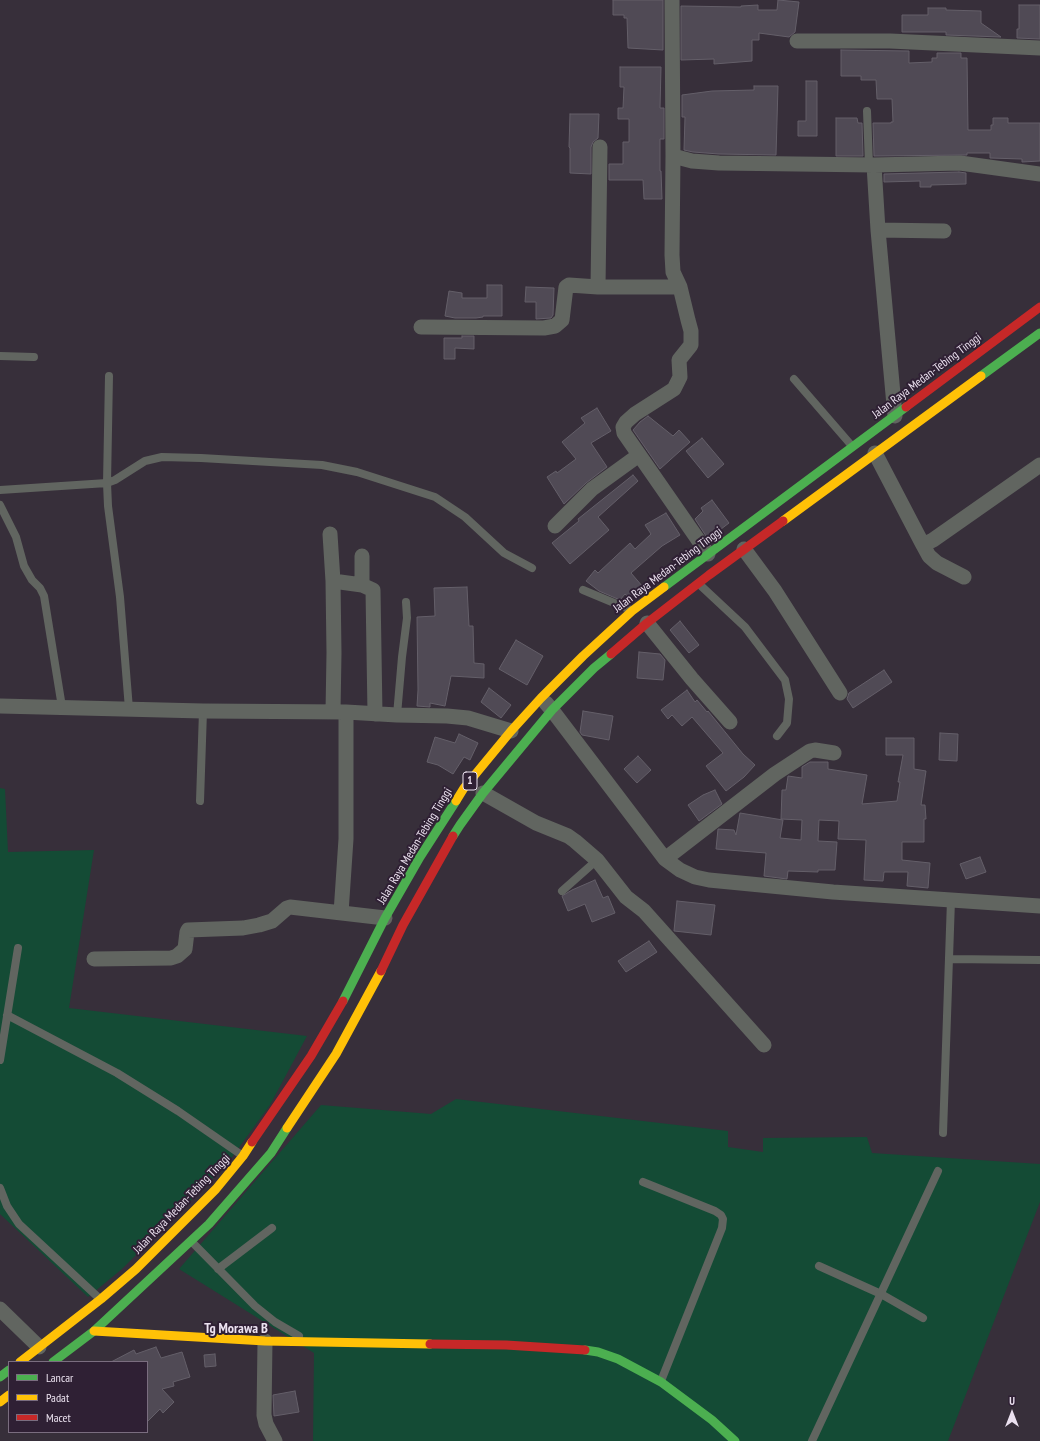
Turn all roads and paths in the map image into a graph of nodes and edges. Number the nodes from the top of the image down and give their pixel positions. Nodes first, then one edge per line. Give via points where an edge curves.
1 (672, 0) edge
2 (797, 41) dead end
3 (1040, 48) edge
4 (867, 111) dead end
5 (600, 147) dead end
6 (673, 156) junction
7 (871, 165) junction
8 (1040, 174) edge
9 (878, 230) junction
10 (944, 231) dead end
11 (598, 287) junction
12 (680, 287) junction
13 (1040, 306) edge
14 (421, 328) dead end
15 (1040, 333) edge
16 (0, 356) edge
17 (34, 357) dead end
18 (109, 376) dead end
19 (794, 379) dead end
20 (895, 416) junction
21 (852, 447) junction
22 (875, 453) junction
23 (639, 455) junction
24 (1040, 465) edge
25 (107, 483) junction
26 (0, 490) edge
27 (0, 504) edge
28 (555, 526) dead end
29 (330, 534) dead end
30 (923, 545) junction
31 (744, 549) junction
32 (708, 554) junction
33 (362, 556) dead end
34 (532, 568) dead end
35 (964, 577) dead end
36 (333, 581) junction
37 (698, 583) junction
38 (362, 585) junction
39 (583, 590) dead end
40 (406, 602) dead end
41 (632, 611) junction
42 (647, 623) junction
43 (840, 693) dead end
44 (541, 698) junction
45 (0, 706) edge
46 (62, 706) junction
47 (129, 709) junction
48 (552, 710) junction
49 (203, 711) junction
50 (339, 712) junction
51 (375, 714) junction
52 (397, 715) junction
53 (730, 722) dead end
54 (511, 731) junction
55 (777, 736) dead end
56 (834, 753) dead end
57 (483, 793) junction
58 (200, 801) dead end
59 (665, 859) junction
60 (597, 860) junction
61 (562, 891) dead end
62 (951, 900) junction
63 (1040, 906) edge
64 (341, 913) junction
65 (385, 918) junction
66 (18, 948) dead end
67 (949, 959) junction
68 (94, 960) dead end
69 (1040, 960) edge
70 (6, 1015) junction
71 (764, 1045) dead end
72 (0, 1060) edge
73 (942, 1134) dead end
74 (243, 1156) junction
75 (938, 1171) dead end
76 (643, 1182) dead end
77 (0, 1188) edge
78 (272, 1228) dead end
79 (191, 1240) junction
80 (819, 1266) dead end
81 (218, 1269) junction
82 (880, 1294) junction
83 (101, 1299) junction
84 (0, 1309) edge
85 (923, 1318) dead end
86 (94, 1331) junction
87 (265, 1341) junction
88 (309, 1342) junction
89 (39, 1347) junction
90 (21, 1361) edge
91 (54, 1361) edge
92 (8, 1371) edge
93 (0, 1377) edge
94 (661, 1382) junction
95 (8, 1396) edge
96 (0, 1402) edge
97 (275, 1441) edge
98 (735, 1441) edge
99 (812, 1441) edge

1 - 6 street
2 - 3 street via 890,41
4 - 7 lane
5 - 11 street
6 - 7 street via 692,161 719,163
6 - 12 street via 672,255 673,272
7 - 8 street via 960,163
7 - 9 street
9 - 10 street
9 - 20 street
11 - 12 street
11 - 14 street via 567,286 562,320 555,326
12 - 23 street via 690,326 690,345 679,360 680,377 674,389 635,414 623,427 624,433
13 - 20 main road, Jalan Raya Medan-Tebing Tinggi / 1
15 - 22 main road, 1
16 - 17 lane
18 - 25 lane
19 - 21 lane
20 - 21 main road, Jalan Raya Medan-Tebing Tinggi / 1
21 - 32 main road, Jalan Raya Medan-Tebing Tinggi / 1
22 - 30 street
22 - 31 main road, 1
23 - 28 street via 592,489
23 - 32 street
24 - 30 street
25 - 26 lane
25 - 34 lane via 145,461 162,457 338,468 435,497 465,517 504,553
25 - 47 lane
27 - 46 lane via 16,537 24,566 44,596
29 - 36 street
30 - 35 street via 936,562
31 - 37 main road, 1
31 - 43 street
32 - 41 main road, Jalan Raya Medan-Tebing Tinggi / 1
33 - 38 street
36 - 38 street
36 - 50 street via 334,653
37 - 42 main road, 1
37 - 55 lane via 745,627 785,680 789,699 787,723
38 - 51 street via 373,590
39 - 41 lane
40 - 52 lane via 407,618
41 - 44 main road, Jalan Raya Medan-Tebing Tinggi / 1
42 - 48 main road, 1 via 594,668
42 - 53 street
44 - 48 street
44 - 54 main road, Jalan Raya Medan-Tebing Tinggi / 1
45 - 46 street
46 - 47 street
47 - 49 street
48 - 57 main road, 1
48 - 59 street
49 - 50 street
49 - 58 lane
50 - 51 street
50 - 64 street via 346,839
51 - 52 street
52 - 54 street via 468,718
54 - 65 main road, Jalan Raya Medan-Tebing Tinggi / 1 via 464,788
56 - 59 street via 810,751 775,774
57 - 60 street via 536,823 571,838
57 - 79 main road, 1 via 426,883 336,1054 271,1153 230,1202
59 - 62 street via 680,870 709,880
60 - 61 lane
60 - 71 street via 626,896 644,910
62 - 63 street
62 - 67 lane
64 - 65 street
64 - 68 street via 290,907 272,921 259,925 188,930 185,949 171,958
65 - 74 main road, Jalan Raya Medan-Tebing Tinggi / 1 via 311,1056
66 - 70 lane
67 - 69 lane
67 - 73 lane
70 - 72 lane
70 - 74 lane via 117,1074 178,1110
74 - 83 main road, Jalan Raya Medan-Tebing Tinggi / 1 via 181,1225
75 - 82 lane
76 - 94 lane via 715,1211 723,1219 722,1228
77 - 83 lane via 7,1206 19,1224
78 - 81 lane
79 - 81 lane
79 - 86 main road, 1
80 - 82 lane
81 - 88 lane via 255,1306 275,1322
82 - 85 lane
82 - 99 lane
83 - 89 main road, Jalan Raya Medan-Tebing Tinggi / 1
84 - 89 street
86 - 87 main road
86 - 91 main road, 1
87 - 88 main road
87 - 97 street via 264,1415
88 - 94 main road via 506,1345 576,1349 598,1352 618,1359
89 - 90 main road, Jalan Raya Medan-Tebing Tinggi / 1
92 - 93 main road
94 - 98 main road via 712,1420
95 - 96 main road

